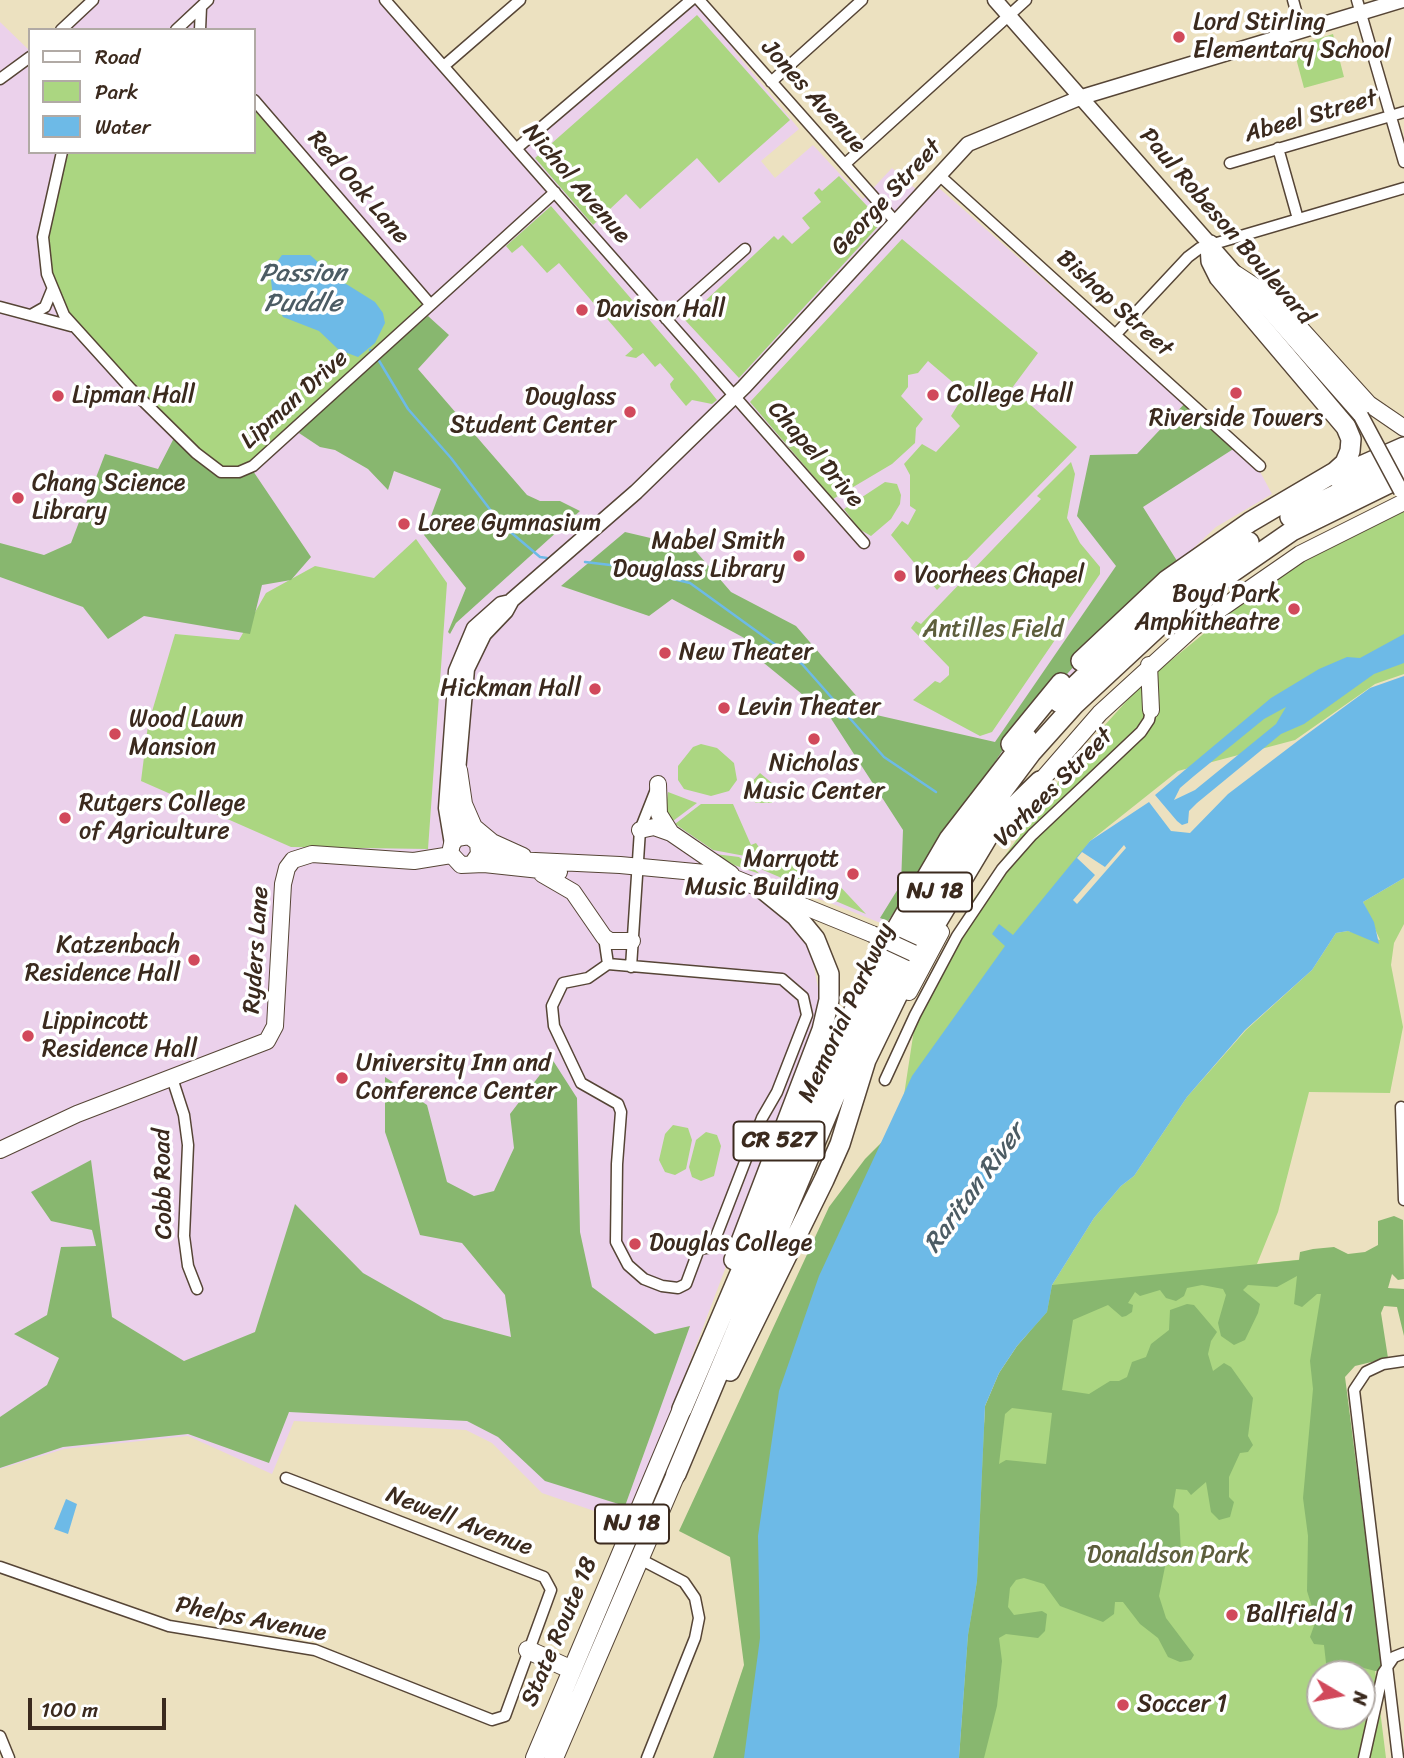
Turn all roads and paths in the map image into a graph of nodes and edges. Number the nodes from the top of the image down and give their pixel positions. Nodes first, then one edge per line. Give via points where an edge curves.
1 (93, 0) edge
2 (385, 0) edge
3 (520, 0) edge
4 (691, 0) edge
5 (699, 0) edge
6 (862, 0) edge
7 (995, 0) edge
8 (1026, 0) edge
9 (1293, 0) edge
10 (1403, 0) edge
11 (204, 3) edge
12 (1359, 6) edge
13 (1009, 15) junction
14 (63, 28) edge
15 (178, 28) edge
16 (200, 28) edge
17 (1301, 29) junction
18 (28, 58) edge
19 (445, 65) junction
20 (0, 79) edge
21 (771, 82) junction
22 (1082, 97) junction
23 (256, 102) edge
24 (1404, 112) edge
25 (1391, 116) junction
26 (517, 148) junction
27 (1278, 148) junction
28 (62, 154) edge
29 (1404, 162) edge
30 (1230, 163) dead end
31 (845, 164) junction
32 (939, 175) junction
33 (1404, 188) edge
34 (555, 192) junction
35 (1298, 219) junction
36 (895, 221) junction
37 (1210, 245) junction
38 (745, 248) dead end
39 (1236, 274) junction
40 (52, 290) junction
41 (430, 304) junction
42 (0, 307) edge
43 (31, 315) junction
44 (666, 319) junction
45 (71, 326) junction
46 (1116, 334) junction
47 (734, 396) junction
48 (1404, 428) edge
49 (1404, 447) edge
50 (1404, 461) edge
51 (1260, 466) dead end
52 (1309, 488) junction
53 (1403, 491) edge
54 (864, 543) dead end
55 (510, 602) junction
56 (1149, 665) junction
57 (1117, 695) junction
58 (1151, 710) junction
59 (459, 771) junction
60 (1040, 780) junction
61 (660, 781) joint
62 (640, 830) junction
63 (671, 833) junction
64 (948, 839) junction
65 (474, 840) junction
66 (451, 850) junction
67 (472, 864) junction
68 (533, 865) junction
69 (636, 871) junction
70 (738, 880) junction
71 (764, 890) junction
72 (604, 937) junction
73 (632, 942) junction
74 (915, 954) junction
75 (608, 964) junction
76 (631, 967) junction
77 (172, 1079) junction
78 (885, 1080) dead end
79 (1401, 1107) dead end
80 (840, 1144) junction
81 (0, 1150) edge
82 (1403, 1155) edge
83 (1404, 1200) edge
84 (197, 1289) dead end
85 (1404, 1361) edge
86 (682, 1409) junction
87 (676, 1474) junction
88 (285, 1478) dead end
89 (638, 1558) junction
90 (0, 1567) edge
91 (528, 1650) junction
92 (1404, 1653) edge
93 (1387, 1664) junction
94 (570, 1669) junction
95 (0, 1736) edge
96 (9, 1758) edge
97 (535, 1758) edge
98 (554, 1758) edge
99 (647, 1758) edge
100 (1364, 1758) edge
101 (1398, 1758) edge

1 - 14 street
2 - 19 street, Nichol Avenue
3 - 19 street
4 - 26 street
5 - 21 street, Jones Avenue
6 - 21 street
7 - 13 street, Paul Robeson Boulevard
8 - 13 street
9 - 17 street
10 - 12 street, George Street
11 - 15 street
11 - 16 street
12 - 17 street, George Street
12 - 25 street
13 - 22 street, Paul Robeson Boulevard
13 - 31 street
17 - 22 street, George Street
18 - 20 street
19 - 26 street, Nichol Avenue
21 - 31 street, Jones Avenue
22 - 32 street, George Street via 968,144
22 - 37 street, Paul Robeson Boulevard
23 - 41 street, Red Oak Lane
24 - 25 street, Abeel Street
25 - 27 street, Abeel Street
25 - 29 street
26 - 34 street, Nichol Avenue
27 - 30 street, Abeel Street
27 - 35 street
28 - 40 street, Lipman Drive via 43,237
31 - 36 street, Jones Avenue
32 - 36 street, George Street
32 - 46 street, Bishop Street
33 - 35 street
34 - 41 street, Lipman Drive
34 - 44 street, Nichol Avenue
35 - 37 street
36 - 47 street, George Street
37 - 39 street, Paul Robeson Boulevard
37 - 46 street via 1188,257
37 - 52 highway via 1211,261 1219,276 1350,434 1345,463
38 - 44 street
39 - 48 main road via 1274,299 1369,404
39 - 53 street, Paul Robeson Boulevard, bridge via 1361,416
40 - 43 street via 45,307
40 - 45 street, Lipman Drive
41 - 45 street, Lipman Drive via 249,470 230,472 221,472 196,453
42 - 43 street
43 - 45 street
44 - 47 street, Nichol Avenue
46 - 51 street, Bishop Street
47 - 54 street, Chapel Drive
47 - 55 street, George Street via 636,492
49 - 52 highway
50 - 64 highway, Memorial Parkway / NJ 18 via 1265,532 1148,616 1040,722
52 - 64 highway via 1203,552 1117,623 1016,738 975,792
53 - 56 main road via 1273,571
53 - 87 highway, Memorial Parkway / NJ 18 via 1292,531 1172,614 1075,704 992,805 921,915 872,1008
55 - 59 street, George Street via 484,634 467,670
55 - 66 street, George Street via 500,604 474,628 456,671 446,808
56 - 57 main road
56 - 58 main road
57 - 58 main road via 1140,695
57 - 60 main road
58 - 78 street, Vorhees Street via 1141,732 1002,869 957,936
59 - 65 street, George Street via 456,810
59 - 68 main road via 464,804 474,827
60 - 74 highway via 980,848
60 - 80 main road via 983,861 936,941
61 - 62 street
61 - 63 main road via 659,814
62 - 63 main road via 654,827
62 - 69 street
63 - 70 main road
64 - 86 highway, Memorial Parkway / NJ 18 via 856,1005
65 - 66 main road via 460,837
65 - 67 main road via 479,854
65 - 68 main road via 500,858
66 - 67 main road via 461,865
66 - 77 main road, Ryders Lane via 414,861 312,854 293,860 283,884 272,1034 258,1046
67 - 68 main road
68 - 69 main road
68 - 72 main road via 573,892
69 - 70 main road via 727,875
69 - 73 street
70 - 71 main road
71 - 74 main road, bridge
71 - 86 highway, CR 527 via 815,939 829,974 830,1000 699,1345
72 - 73 main road
72 - 75 street
73 - 76 street
74 - 80 highway, CR 527 via 866,1060
75 - 76 street
75 - 76 street via 588,978 563,984 552,1006 554,1026 581,1083 618,1104 621,1112 617,1242 628,1265 644,1279 678,1288 686,1284 699,1249 712,1247 807,1015 803,997 782,978
77 - 81 main road, Ryders Lane via 77,1114
77 - 84 street, Cobb Road via 188,1145 184,1236
79 - 82 street
80 - 87 highway, CR 527 via 772,1290
82 - 83 street
85 - 93 street via 1366,1372 1353,1390
86 - 94 highway, State Route 18 / NJ 18
87 - 89 highway, State Route 18 / NJ 18
88 - 91 street, Newell Avenue via 544,1577 551,1590
89 - 98 highway, State Route 18 / NJ 18
89 - 99 street via 684,1582 695,1598 699,1618
90 - 91 street, Phelps Avenue via 169,1626 315,1650 492,1720 505,1716
91 - 94 highway
92 - 93 street
93 - 100 street
93 - 101 street
94 - 97 highway, State Route 18 / NJ 18
95 - 96 street

